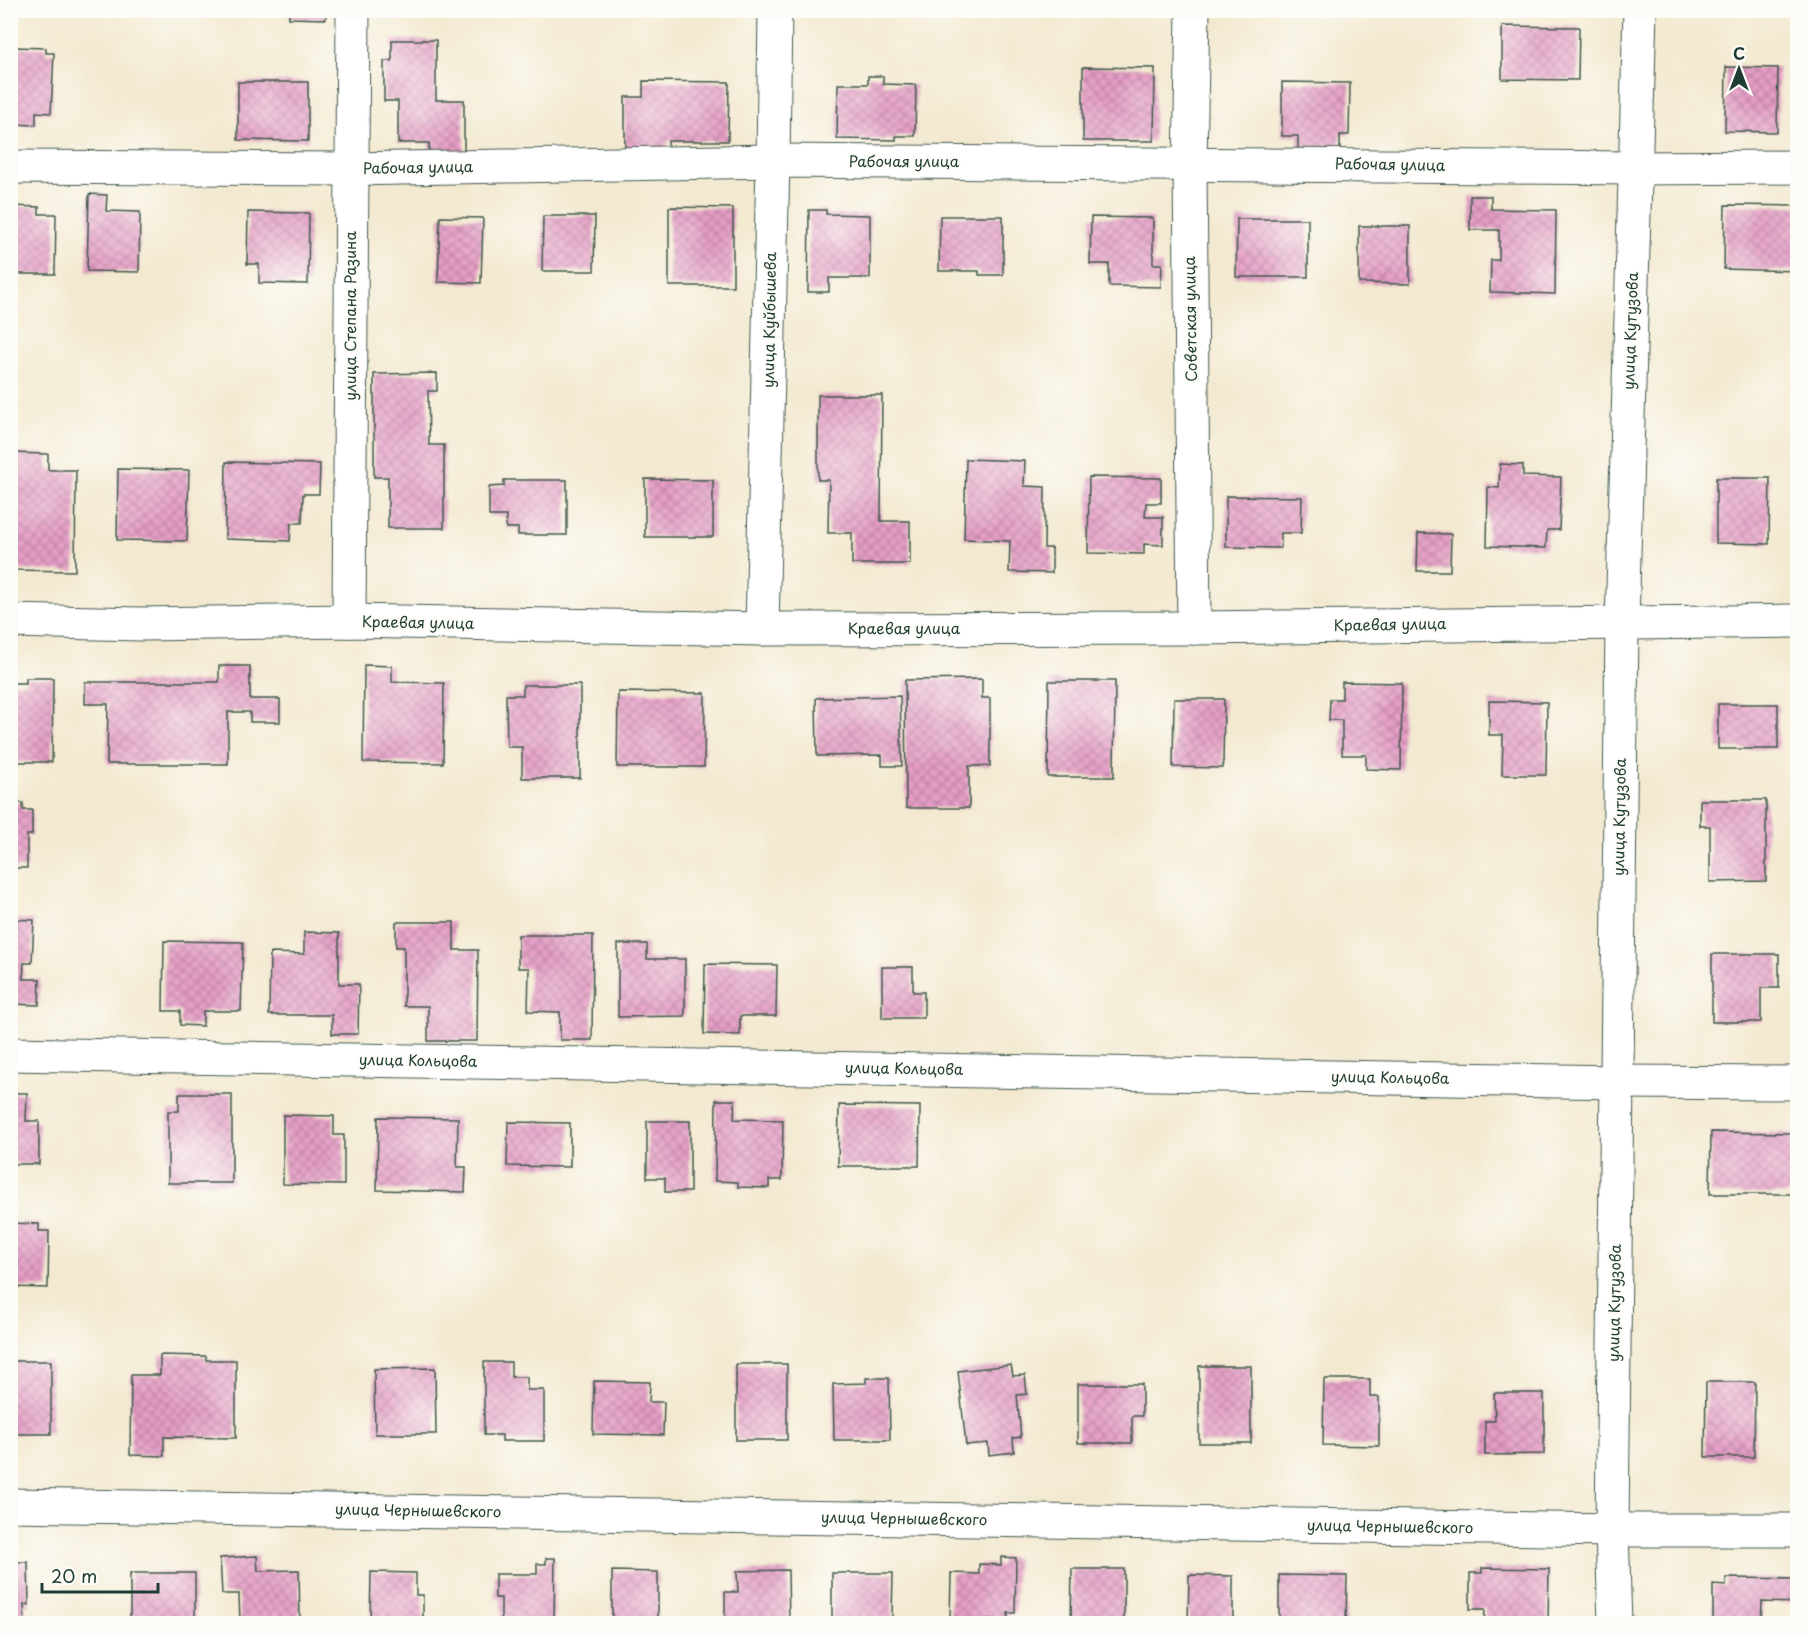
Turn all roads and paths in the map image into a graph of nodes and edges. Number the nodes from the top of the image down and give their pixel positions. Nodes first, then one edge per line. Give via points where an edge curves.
1 (353, 10) edge
2 (775, 10) edge
3 (1193, 10) edge
4 (1640, 10) edge
5 (774, 161) junction
6 (1190, 163) junction
7 (10, 167) edge
8 (1797, 167) edge
9 (1635, 168) junction
10 (352, 169) junction
11 (10, 621) edge
12 (349, 621) junction
13 (1797, 621) edge
14 (1622, 623) junction
15 (1194, 627) junction
16 (762, 629) junction
17 (10, 1054) edge
18 (1617, 1082) junction
19 (1797, 1083) edge
20 (10, 1505) edge
21 (1612, 1530) junction
22 (1797, 1530) edge
23 (1615, 1623) edge

1 - 10 street, улица Степана Разина
2 - 5 street, улица Куйбышева
3 - 6 street, Советская улица
4 - 9 street, улица Кутузова
5 - 6 street, Рабочая улица
5 - 10 street, Рабочая улица
5 - 16 street, улица Куйбышева
6 - 9 street, Рабочая улица
6 - 15 street, Советская улица
7 - 10 street, Рабочая улица
8 - 9 street, Рабочая улица
9 - 14 street, улица Кутузова
10 - 12 street, улица Степана Разина
11 - 12 street, Краевая улица
12 - 16 street, Краевая улица
13 - 14 street, Краевая улица
14 - 15 street, Краевая улица
14 - 18 street, улица Кутузова
15 - 16 street, Краевая улица
17 - 18 street, улица Кольцова
18 - 19 street, улица Кольцова
18 - 21 street, улица Кутузова
20 - 21 street, улица Чернышевского
21 - 22 street, улица Чернышевского
21 - 23 street, улица Кутузова

